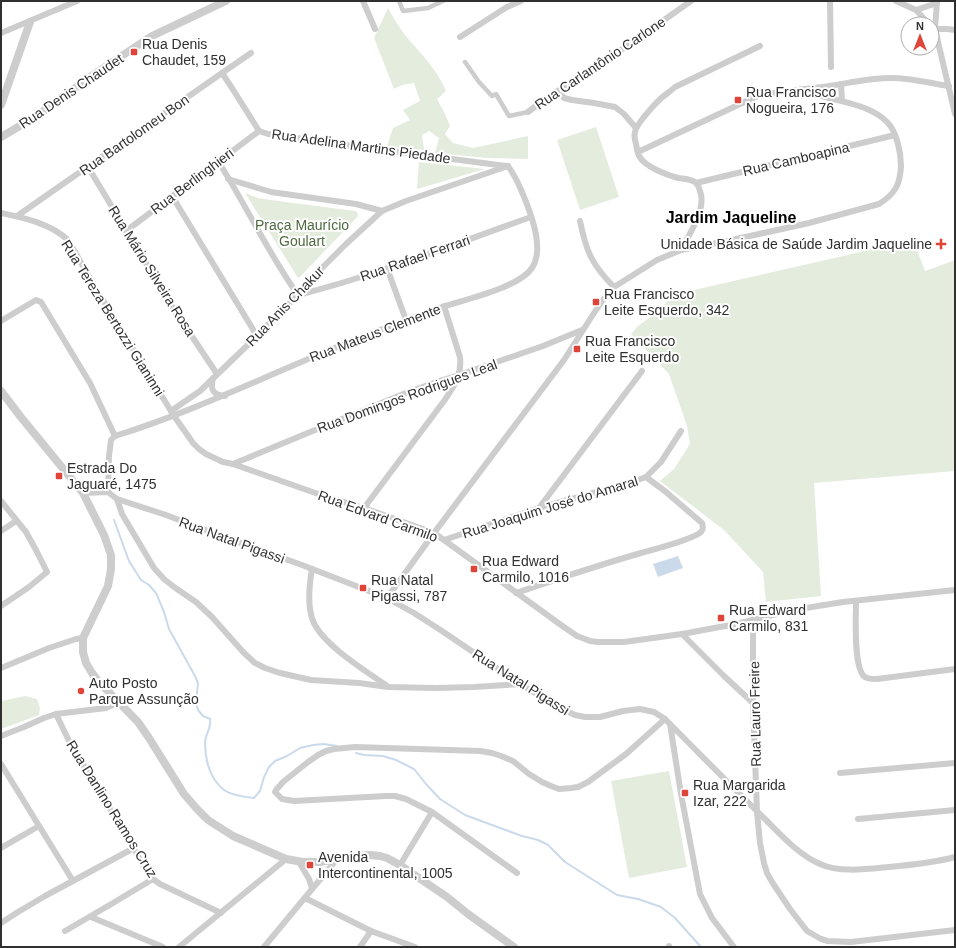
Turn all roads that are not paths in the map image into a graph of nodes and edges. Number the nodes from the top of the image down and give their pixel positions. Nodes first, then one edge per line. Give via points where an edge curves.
1 (77, 1) edge
2 (226, 1) edge
3 (363, 1) edge
4 (399, 1) edge
5 (443, 1) edge
6 (521, 1) edge
7 (691, 1) edge
8 (830, 1) edge
9 (896, 1) edge
10 (937, 2) edge
11 (916, 10) junction
12 (922, 16) edge
13 (935, 16) edge
14 (30, 22) junction
15 (940, 28) edge
16 (374, 29) dead end
17 (955, 30) edge
18 (1, 33) edge
19 (460, 37) dead end
20 (760, 46) dead end
21 (940, 51) edge
22 (251, 54) dead end
23 (465, 62) dead end
24 (831, 67) dead end
25 (222, 73) junction
26 (841, 84) junction
27 (949, 86) junction
28 (802, 90) junction
29 (558, 91) junction
30 (842, 101) junction
31 (1, 105) edge
32 (528, 112) joint
33 (955, 114) edge
34 (636, 128) junction
35 (259, 131) junction
36 (895, 136) junction
37 (1, 137) edge
38 (638, 152) junction
39 (218, 162) junction
40 (508, 166) junction
41 (88, 167) junction
42 (228, 179) junction
43 (696, 183) junction
44 (172, 196) junction
45 (382, 210) junction
46 (1, 213) edge
47 (17, 216) junction
48 (531, 217) junction
49 (580, 221) dead end
50 (126, 231) junction
51 (681, 250) junction
52 (387, 268) junction
53 (614, 287) junction
54 (298, 295) junction
55 (444, 306) junction
56 (1, 320) edge
57 (406, 320) junction
58 (582, 330) junction
59 (257, 336) junction
60 (642, 371) dead end
61 (460, 375) junction
62 (215, 376) junction
63 (1, 391) edge
64 (225, 396) junction
65 (172, 414) junction
66 (681, 431) dead end
67 (115, 436) junction
68 (233, 464) junction
69 (646, 476) junction
70 (108, 492) junction
71 (83, 493) junction
72 (116, 499) junction
73 (1, 501) edge
74 (364, 508) junction
75 (539, 508) junction
76 (16, 521) junction
77 (1, 532) edge
78 (434, 533) junction
79 (444, 540) junction
80 (312, 569) junction
81 (955, 590) edge
82 (516, 593) junction
83 (387, 598) junction
84 (856, 601) junction
85 (1, 606) edge
86 (753, 620) junction
87 (682, 634) junction
88 (83, 638) junction
89 (1, 668) edge
90 (955, 669) edge
91 (520, 684) junction
92 (388, 687) junction
93 (119, 702) junction
94 (753, 703) junction
95 (56, 714) junction
96 (667, 722) junction
97 (1, 736) edge
98 (955, 763) edge
99 (1, 764) edge
100 (840, 773) dead end
101 (955, 810) edge
102 (432, 812) junction
103 (758, 812) junction
104 (858, 819) dead end
105 (39, 826) junction
106 (1, 848) edge
107 (134, 848) junction
108 (955, 857) edge
109 (286, 859) junction
110 (337, 859) junction
111 (324, 861) junction
112 (299, 862) junction
113 (400, 865) junction
114 (517, 873) dead end
115 (324, 875) junction
116 (153, 879) junction
117 (73, 882) junction
118 (312, 888) junction
119 (305, 898) junction
120 (221, 914) junction
121 (90, 917) junction
122 (1, 923) edge
123 (955, 930) edge
124 (65, 931) dead end
125 (371, 931) junction
126 (163, 947) edge
127 (179, 947) edge
128 (264, 947) edge
129 (360, 947) edge
130 (415, 947) edge
131 (514, 947) edge
132 (734, 947) edge

1 - 14 street
2 - 37 street, Rua Denis Chaudet via 152,36 35,117
3 - 16 street
4 - 5 street via 403,11 428,8
6 - 19 street
7 - 29 street, Rua Carlantônio Carlone
8 - 24 street
9 - 11 street
10 - 11 street
10 - 13 street
11 - 12 street
14 - 18 street
14 - 31 street
15 - 17 street
20 - 34 street via 675,88 660,100
21 - 27 street
22 - 25 street, Rua Bartolomeu Bon
23 - 32 street via 478,82 492,96 496,94 509,116
25 - 35 street, Rua Adelina Martins Piedade
25 - 41 street, Rua Bartolomeu Bon
26 - 27 street via 892,78
26 - 28 street
26 - 30 street
27 - 33 street
28 - 30 street
28 - 38 street via 755,97
29 - 32 street, Rua Carlantônio Carlone
29 - 34 street via 564,98 615,107
30 - 36 street via 881,117 889,124
34 - 38 street via 635,142
35 - 39 street, Rua Berlinghieri
35 - 40 street, Rua Adelina Martins Piedade
36 - 43 street, Rua Camboapina
36 - 51 street via 901,157 901,177 896,190 880,204 809,223
38 - 43 street via 645,162 656,169
39 - 42 street
39 - 44 street, Rua Berlinghieri
40 - 45 street, Rua Anis Chakur
40 - 48 street, Rua Mateus Clemente
41 - 47 street, Rua Bartolomeu Bon
41 - 50 street, Rua Mário Silveira Rosa
42 - 45 street via 261,190
42 - 54 street
43 - 51 street via 701,192 701,210
44 - 50 street, Rua Berlinghieri
44 - 59 street
45 - 54 street, Rua Anis Chakur
46 - 47 street, Rua Tereza Bertozzi Gianinni
47 - 65 street, Rua Tereza Bertozzi Gianinni via 54,230 68,240
48 - 52 street, Rua Rafael Ferrari
48 - 55 street, Rua Mateus Clemente via 537,245 534,263 524,278 505,287
49 - 53 street via 591,258
50 - 62 street, Rua Mário Silveira Rosa
51 - 53 street via 657,260
52 - 54 street, Rua Rafael Ferrari
52 - 57 street
53 - 58 street
54 - 59 street, Rua Anis Chakur
55 - 57 street, Rua Mateus Clemente
55 - 61 street via 460,357
56 - 67 street via 36,300 41,302 90,383
57 - 64 street, Rua Mateus Clemente
58 - 61 street, Rua Domingos Rodrigues Leal
58 - 78 street via 564,360
59 - 62 street, Rua Anis Chakur
60 - 75 street
61 - 68 street, Rua Domingos Rodrigues Leal via 406,393
61 - 74 street via 455,386
62 - 64 street via 212,387 215,394
62 - 65 street, Rua Anis Chakur
63 - 71 street
64 - 65 street, Rua Mateus Clemente
65 - 67 street, Rua Mateus Clemente
65 - 68 street, Rua Edvard Carmilo via 199,449 223,462
66 - 69 street, Rua Joaquim José do Amaral via 661,462
67 - 70 street via 111,440
68 - 74 street, Rua Edvard Carmilo
69 - 75 street, Rua Joaquim José do Amaral
69 - 82 street via 702,523 701,532
70 - 71 street
70 - 72 street, Rua Natal Pigassi
71 - 88 street via 111,555 108,586
72 - 80 street, Rua Natal Pigassi
72 - 92 street via 154,568 174,587 203,608 255,663 272,671 312,680
73 - 76 street
74 - 78 street, Rua Edvard Carmilo
75 - 79 street, Rua Joaquim José do Amaral
76 - 77 street
76 - 85 street via 31,540 47,572
78 - 79 street, Rua Edvard Carmilo
78 - 83 street
79 - 82 street, Rua Edvard Carmilo
80 - 83 street, Rua Natal Pigassi
80 - 92 street via 309,584 310,610 317,629 324,639 343,655
81 - 84 street, Rua Edvard Carmilo
82 - 87 street, Rua Edvard Carmilo via 577,636 590,641 624,642
83 - 91 street, Rua Natal Pigassi via 442,631
84 - 86 street, Rua Edvard Carmilo
84 - 90 street via 856,657 859,669 865,677 877,679
86 - 87 street, Rua Edvard Carmilo
86 - 94 street, Rua Lauro Freire
87 - 94 street
88 - 89 street
88 - 93 street via 86,663 98,681
91 - 92 street via 436,688
91 - 96 street, Rua Natal Pigassi via 575,715 600,717 640,709 654,712
93 - 95 street via 106,708
93 - 109 street via 154,744 184,794 208,820 233,836
94 - 103 street, Rua Lauro Freire
95 - 97 street
95 - 107 street, Rua Danlino Ramos Cruz
96 - 102 street via 578,787 559,789 551,786 529,774 513,761 492,753 355,747 334,749 318,755 277,788 276,792 286,800 395,796
96 - 103 street, Rua Natal Pigassi
96 - 132 street via 700,894 712,918
98 - 100 street
99 - 105 street
101 - 104 street
102 - 113 street
102 - 114 street
103 - 108 street, Rua Natal Pigassi via 805,856 830,867 884,867 921,864
103 - 123 street, Rua Lauro Freire via 767,873 800,923 814,935 828,941 851,942
105 - 106 street
105 - 117 street
107 - 116 street, Rua Danlino Ramos Cruz
107 - 117 street
109 - 112 street
109 - 120 street
110 - 111 street
110 - 113 street via 359,855 380,856
110 - 115 street
111 - 112 street
111 - 115 street
112 - 118 street
113 - 131 street
115 - 118 street
116 - 120 street, Rua Danlino Ramos Cruz
116 - 121 street
117 - 122 street
118 - 119 street
119 - 125 street
119 - 128 street
120 - 127 street
121 - 124 street
121 - 126 street
125 - 129 street
125 - 130 street

